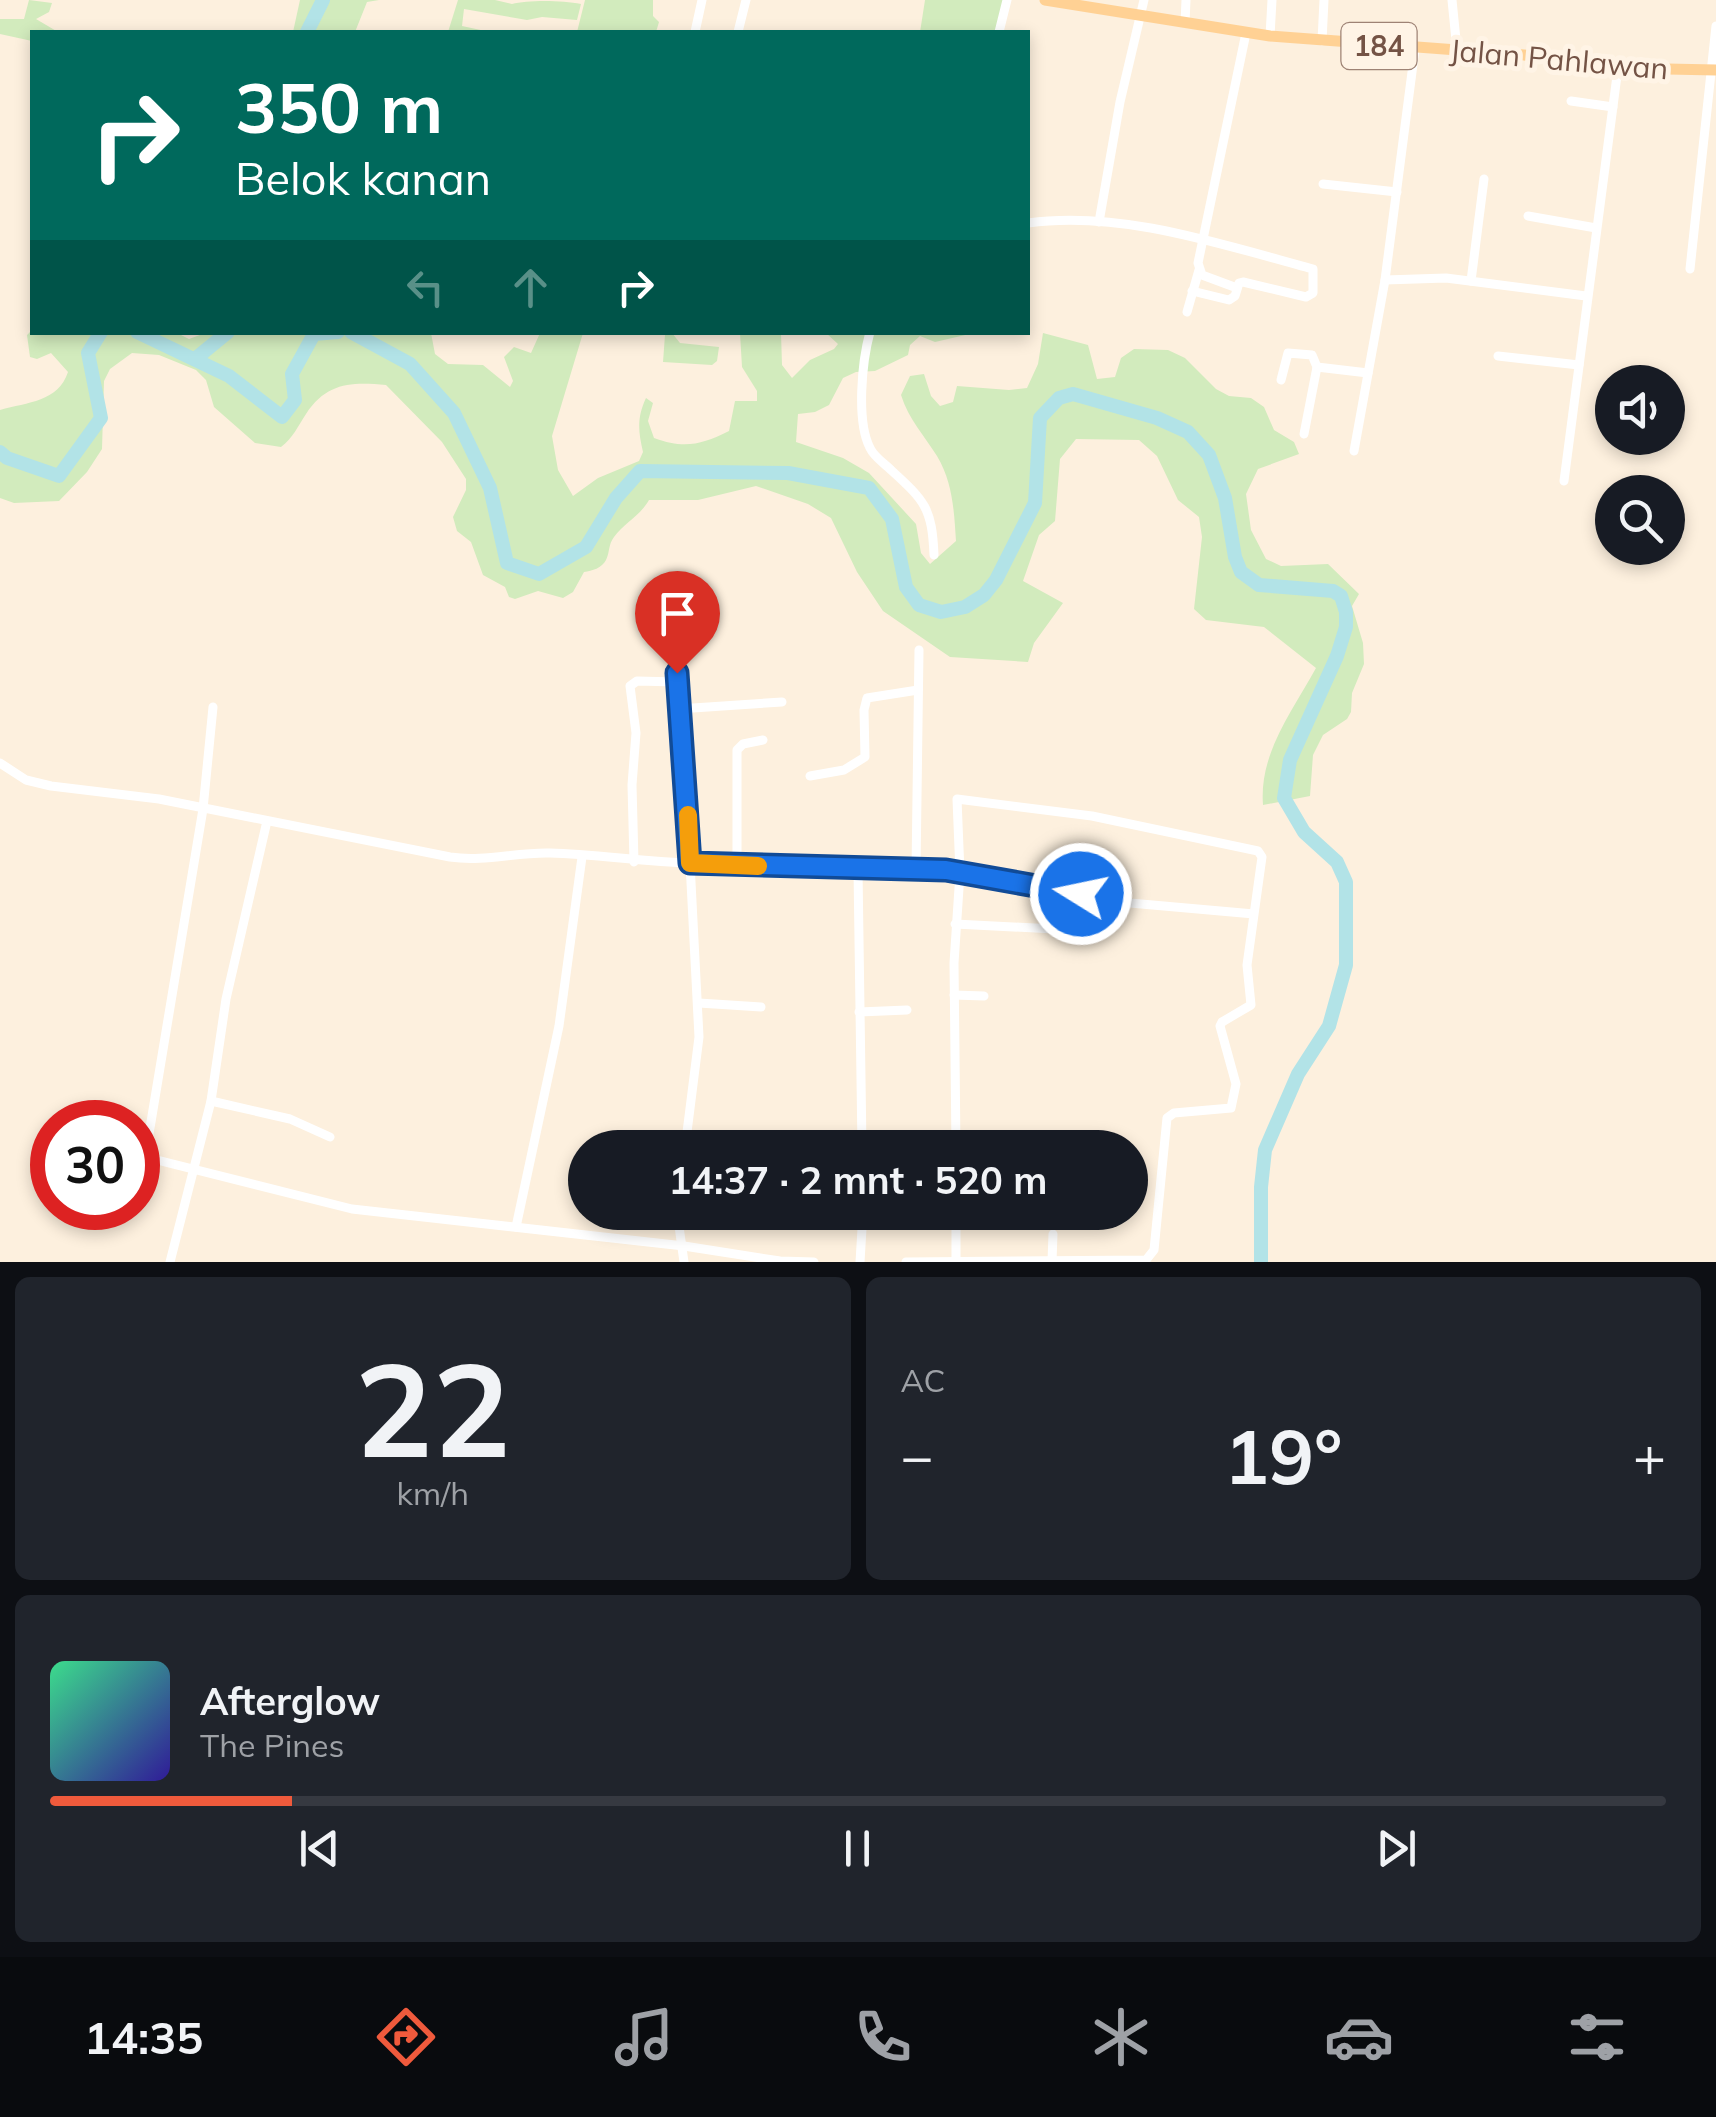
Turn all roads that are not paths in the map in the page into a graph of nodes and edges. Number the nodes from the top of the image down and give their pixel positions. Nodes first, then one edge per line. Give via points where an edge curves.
1 (702, 0) edge
2 (746, 0) edge
3 (1007, 0) edge
4 (1044, 0) edge
5 (1144, 0) edge
6 (1186, 0) edge
7 (1272, 0) edge
8 (1324, 0) edge
9 (1452, 0) edge
10 (1142, 15) junction
11 (1185, 23) junction
12 (1716, 26) edge
13 (695, 30) edge
14 (738, 30) edge
15 (1000, 30) edge
16 (1246, 33) junction
17 (1270, 36) junction
18 (1322, 41) junction
19 (1416, 49) junction
20 (1457, 50) junction
21 (1618, 68) junction
22 (1714, 70) edge
23 (1571, 101) dead end
24 (1613, 107) junction
25 (1710, 146) edge
26 (1484, 179) dead end
27 (1323, 184) dead end
28 (1397, 192) junction
29 (1528, 216) dead end
30 (1099, 222) junction
31 (1030, 223) edge
32 (1596, 228) junction
33 (1201, 241) junction
34 (1690, 269) dead end
35 (1199, 270) junction
36 (1385, 280) junction
37 (1471, 281) junction
38 (1237, 288) junction
39 (1192, 291) junction
40 (1586, 296) junction
41 (1187, 312) dead end
42 (869, 335) edge
43 (1498, 356) dead end
44 (1579, 365) junction
45 (1317, 366) junction
46 (1368, 372) junction
47 (1281, 380) dead end
48 (1304, 434) dead end
49 (1354, 451) dead end
50 (1564, 480) dead end
51 (934, 555) dead end
52 (919, 650) dead end
53 (918, 690) junction
54 (782, 702) dead end
55 (213, 707) dead end
56 (678, 709) junction
57 (763, 740) dead end
58 (0, 764) edge
59 (810, 776) dead end
60 (202, 808) junction
61 (266, 821) junction
62 (582, 857) junction
63 (634, 862) junction
64 (690, 863) junction
65 (737, 865) junction
66 (858, 870) junction
67 (916, 870) junction
68 (960, 873) junction
69 (1081, 894) junction
70 (1254, 914) junction
71 (955, 924) junction
72 (954, 995) junction
73 (984, 996) dead end
74 (699, 1002) junction
75 (761, 1008) dead end
76 (907, 1010) dead end
77 (859, 1012) junction
78 (211, 1101) junction
79 (687, 1130) edge
80 (862, 1130) edge
81 (956, 1130) edge
82 (330, 1137) dead end
83 (194, 1170) junction
84 (516, 1227) junction
85 (681, 1230) edge
86 (862, 1230) edge
87 (956, 1230) edge
88 (1053, 1234) dead end
89 (684, 1246) junction
90 (956, 1261) edge
91 (1052, 1261) edge
92 (170, 1262) edge
93 (684, 1262) edge
94 (780, 1262) edge
95 (814, 1262) edge
96 (860, 1262) edge
97 (906, 1262) edge

1 - 13 street
2 - 14 street
3 - 15 street
4 - 10 main road, Jalan Pahlawan / 184
5 - 10 street
6 - 11 street
7 - 17 street
8 - 18 street
9 - 20 street
10 - 11 main road, Jalan Pahlawan / 184
10 - 30 street
11 - 16 main road, Jalan Pahlawan / 184
12 - 22 street
16 - 17 main road, Jalan Pahlawan / 184
16 - 33 street
17 - 18 main road, Jalan Pahlawan / 184
18 - 19 main road, Jalan Pahlawan / 184
19 - 20 main road, Jalan Pahlawan / 184
19 - 28 street
20 - 21 main road, Jalan Pahlawan / 184
21 - 22 main road, Jalan Pahlawan / 184
21 - 24 street
22 - 25 street
23 - 24 street
24 - 32 street
25 - 34 street
26 - 37 street
27 - 28 street
28 - 36 street
29 - 32 street
30 - 31 street
30 - 33 street
32 - 40 street
33 - 35 street
33 - 38 street via 1313,269 1313,293 1306,297 1247,283
35 - 38 street
35 - 39 street
36 - 37 street
36 - 46 street
37 - 40 street
38 - 39 street via 1229,300
39 - 41 street
40 - 44 street
42 - 51 street via 865,435 876,456 924,501
43 - 44 street
44 - 50 street
45 - 46 street
45 - 47 street via 1312,355 1288,353
45 - 48 street
46 - 49 street
52 - 53 street
53 - 59 street via 867,698 865,757 844,770
53 - 67 street
54 - 56 street
55 - 60 street
56 - 63 street via 677,677 630,686 636,720
56 - 64 street
57 - 65 street via 738,750
58 - 60 street via 37,783
60 - 61 street
60 - 83 street via 146,1152 154,1162
61 - 62 street via 473,860
61 - 78 street
62 - 63 street
62 - 84 street via 559,1026
63 - 64 street
64 - 65 street
64 - 74 street
65 - 66 street
66 - 67 street
66 - 77 street
67 - 68 street
68 - 69 street
68 - 70 street via 961,797 1258,851
68 - 71 street
69 - 70 street
69 - 71 street via 1074,930
70 - 91 street via 1247,965 1251,1005 1220,1026 1236,1084 1233,1105 1167,1118 1150,1257
71 - 72 street
72 - 73 street
72 - 81 street
74 - 75 street
74 - 79 street
76 - 77 street
77 - 80 street
78 - 82 street via 290,1119
78 - 83 street
83 - 84 street via 352,1209
83 - 92 street
84 - 89 street
85 - 89 street
86 - 96 street
87 - 90 street
88 - 91 street
89 - 93 street
89 - 94 street
90 - 91 street
90 - 97 street
94 - 95 street

